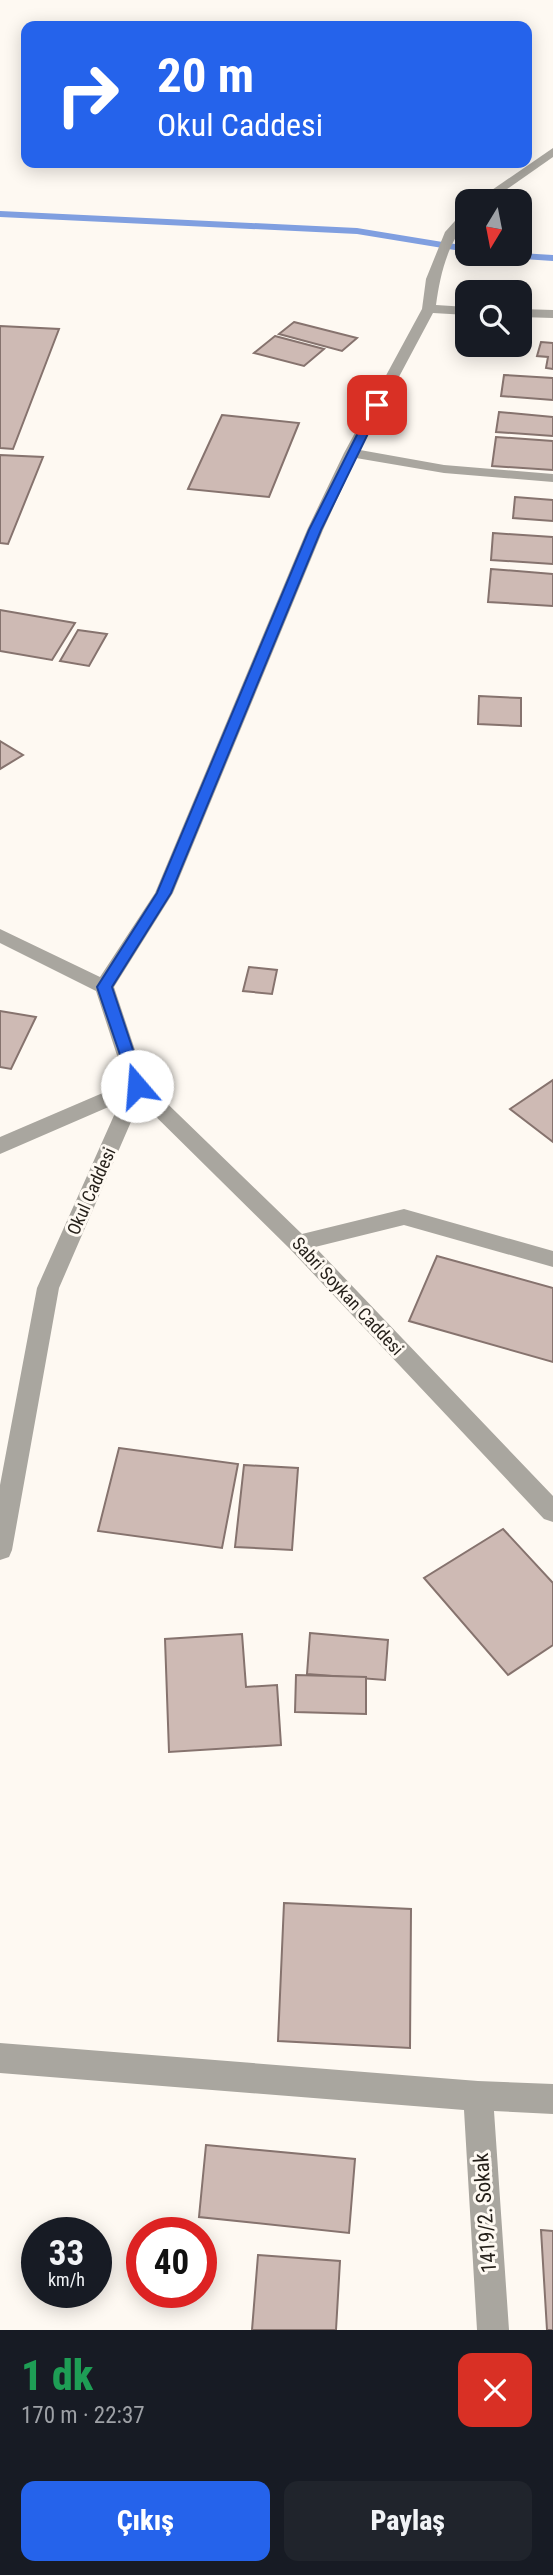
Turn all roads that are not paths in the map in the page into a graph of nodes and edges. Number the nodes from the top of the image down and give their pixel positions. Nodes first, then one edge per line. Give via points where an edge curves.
1 (553, 152) edge
2 (532, 166) edge
3 (530, 168) edge
4 (499, 189) edge
5 (455, 228) edge
6 (429, 309) junction
7 (455, 310) edge
8 (532, 313) edge
9 (553, 314) edge
10 (351, 453) junction
11 (553, 478) edge
12 (0, 935) edge
13 (104, 987) junction
14 (137, 1086) junction
15 (0, 1146) edge
16 (298, 1243) junction
17 (553, 1259) edge
18 (553, 1512) edge
19 (0, 1550) edge
20 (0, 2058) edge
21 (478, 2096) junction
22 (553, 2099) edge
23 (493, 2330) edge

1 - 2 street
3 - 4 street
5 - 6 street via 433,279
6 - 7 street
6 - 10 street
8 - 9 street
10 - 11 street via 444,469
10 - 13 street via 164,893
12 - 13 street
13 - 14 street
14 - 15 street
14 - 16 street, Sabri Soykan Caddesi
14 - 19 street, Okul Caddesi via 48,1288
16 - 17 street via 404,1217
16 - 18 street, Sabri Soykan Caddesi
20 - 21 street
21 - 22 street
21 - 23 street, 1419/2. Sokak

